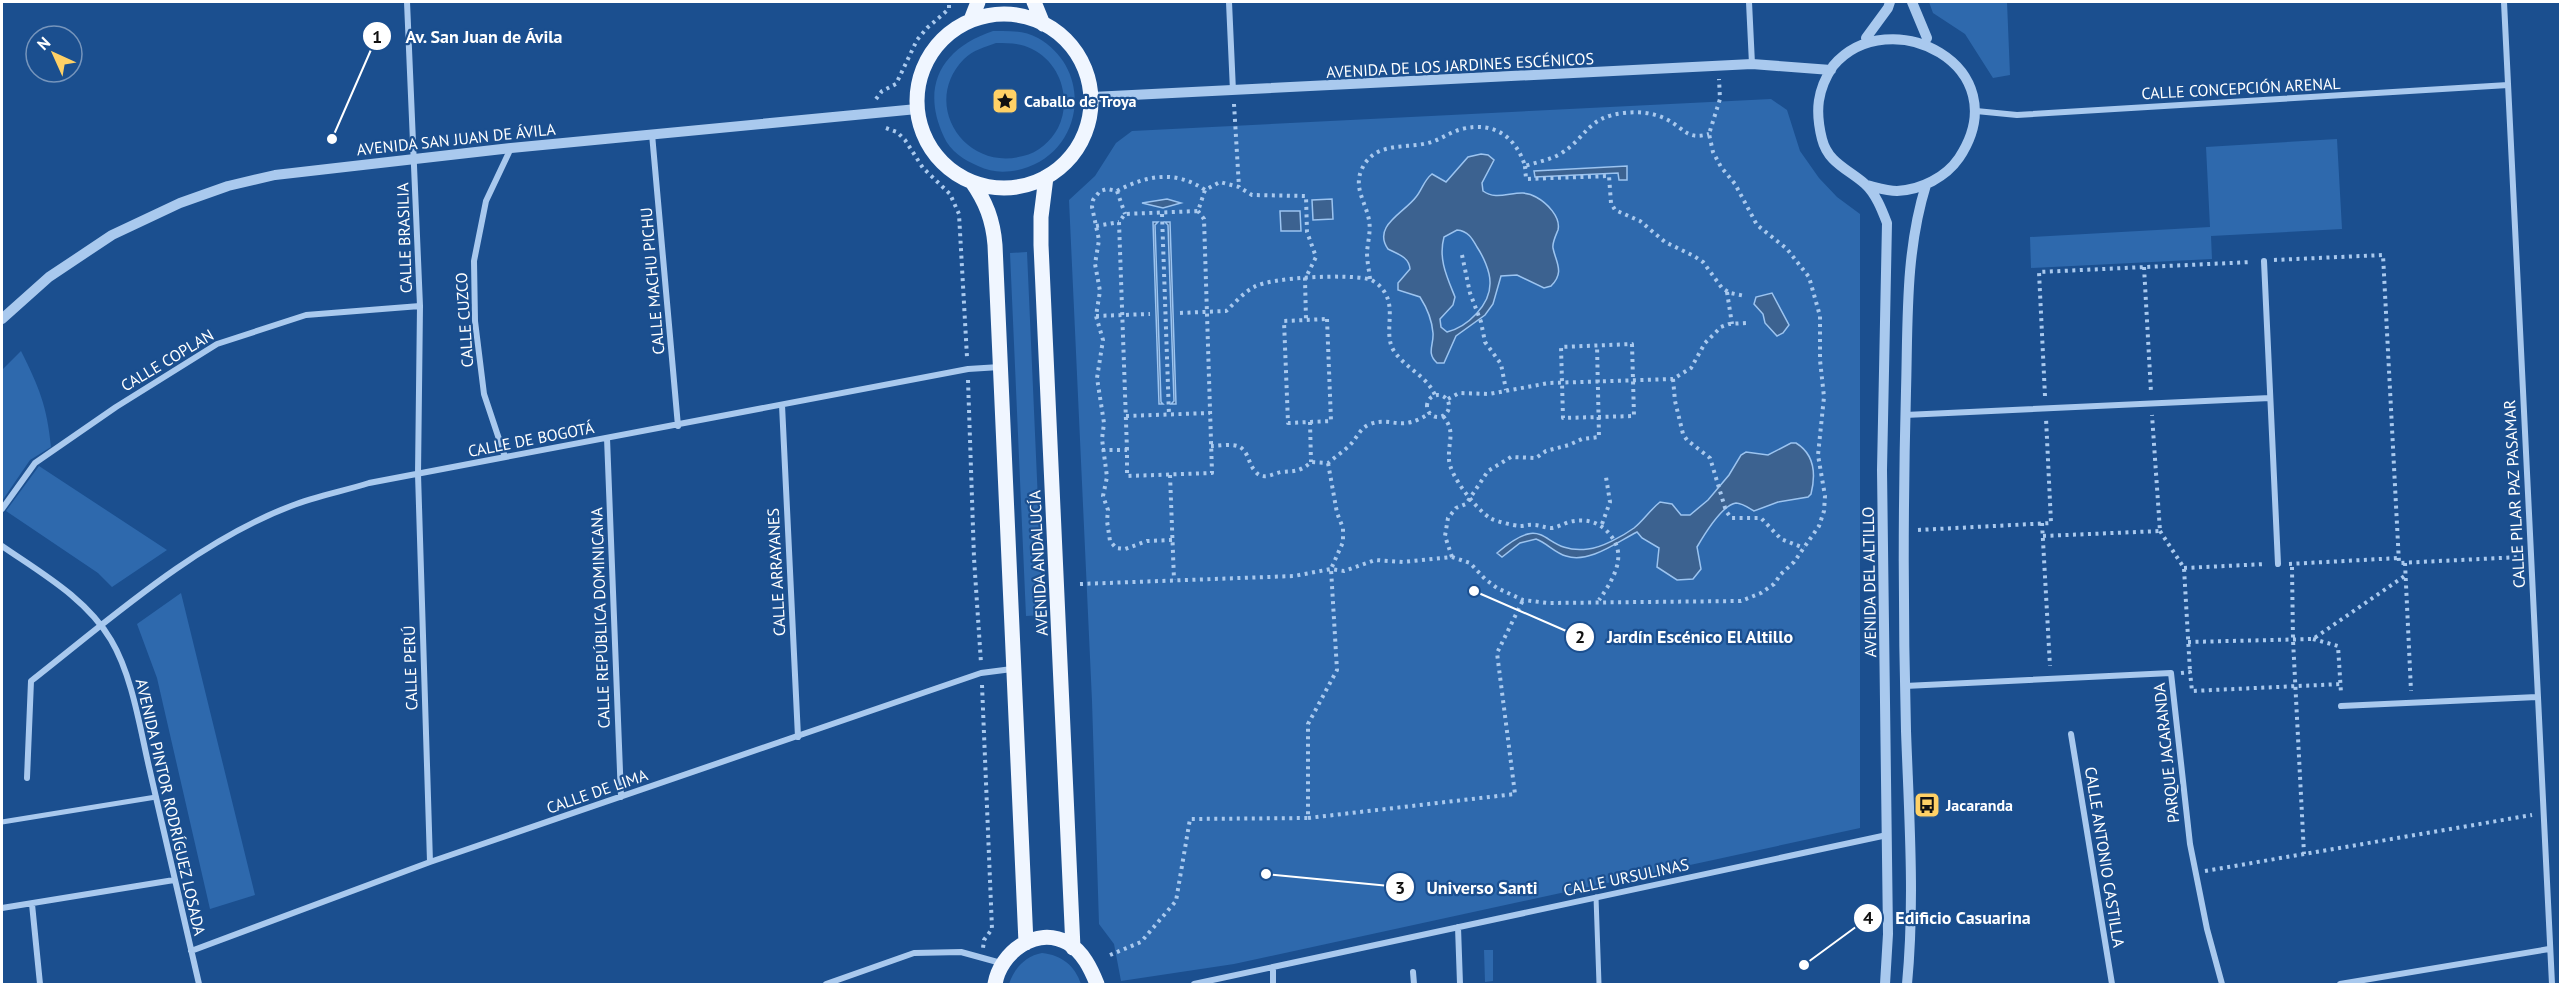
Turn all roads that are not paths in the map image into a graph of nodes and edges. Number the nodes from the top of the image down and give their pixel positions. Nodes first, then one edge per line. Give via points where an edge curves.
1 (408, 2) edge
2 (978, 2) edge
3 (1034, 2) edge
4 (1229, 2) edge
5 (1749, 2) edge
6 (1890, 2) edge
7 (1912, 2) edge
8 (2504, 2) edge
9 (972, 20) junction
10 (1043, 24) junction
11 (1866, 38) junction
12 (1927, 38) junction
13 (1752, 64) junction
14 (1831, 70) junction
15 (2508, 85) junction
16 (1233, 92) junction
17 (1092, 97) junction
18 (917, 109) junction
19 (1976, 111) junction
20 (652, 134) junction
21 (511, 148) junction
22 (414, 159) junction
23 (1046, 177) junction
24 (972, 182) junction
25 (1866, 185) junction
26 (1926, 185) junction
27 (2264, 261) dead end
28 (420, 306) junction
29 (2, 319) edge
30 (1000, 367) junction
31 (2270, 398) junction
32 (782, 405) junction
33 (1905, 415) junction
34 (678, 426) junction
35 (607, 438) junction
36 (505, 458) junction
37 (418, 474) junction
38 (2, 508) edge
39 (2, 546) edge
40 (2278, 564) dead end
41 (101, 626) junction
42 (1014, 669) junction
43 (1905, 686) junction
44 (2536, 697) junction
45 (2341, 706) road end
46 (2071, 734) dead end
47 (798, 737) junction
48 (27, 778) dead end
49 (156, 797) junction
50 (621, 797) junction
51 (2, 822) edge
52 (1887, 836) junction
53 (430, 862) junction
54 (174, 880) junction
55 (1596, 897) junction
56 (32, 904) junction
57 (2, 908) edge
58 (1458, 927) junction
59 (1026, 943) junction
60 (1073, 948) junction
61 (2549, 949) junction
62 (191, 951) junction
63 (1001, 963) junction
64 (1273, 968) junction
65 (1413, 972) dead end
66 (40, 984) edge
67 (199, 984) edge
68 (826, 984) edge
69 (995, 984) edge
70 (1097, 984) edge
71 (1194, 984) edge
72 (1273, 984) edge
73 (1414, 984) edge
74 (1460, 984) edge
75 (1599, 984) edge
76 (1885, 984) edge
77 (1907, 984) edge
78 (2112, 984) edge
79 (2222, 984) edge
80 (2340, 984) edge
81 (2552, 984) edge

1 - 22 street, CALLE BRASILIA
2 - 9 main road
3 - 10 main road
4 - 16 street
5 - 13 street
6 - 11 street, AVENIDA DEL ALTILLO
7 - 12 street
8 - 15 street, CALLE PILAR PAZ PASAMAR
9 - 10 main road via 999,14 1026,16
9 - 18 main road via 948,34 929,55 919,81
10 - 17 main road via 1072,46 1086,70
11 - 12 street, AVENIDA DEL ALTILLO via 1896,32
11 - 14 street, AVENIDA DEL ALTILLO via 1849,47
12 - 19 street, AVENIDA DEL ALTILLO via 1953,55 1970,81
13 - 14 street, AVENIDA DE LOS JARDINES ESCÉNICOS
13 - 16 street, AVENIDA DE LOS JARDINES ESCÉNICOS
14 - 25 street, AVENIDA DEL ALTILLO via 1823,81 1817,111 1823,142 1840,168
15 - 19 street, CALLE CONCEPCIÓN ARENAL via 2017,115
15 - 44 street, CALLE PILAR PAZ PASAMAR
16 - 17 street, AVENIDA DE LOS JARDINES ESCÉNICOS
17 - 23 main road via 1088,127 1074,153
18 - 20 street, AVENIDA SAN JUAN DE ÁVILA
18 - 24 main road via 924,138 941,162
19 - 26 street, AVENIDA DEL ALTILLO via 1970,142 1952,167
20 - 21 street, AVENIDA SAN JUAN DE ÁVILA
20 - 34 street, CALLE MACHU PICHU
21 - 22 street, AVENIDA SAN JUAN DE ÁVILA
21 - 36 street, CALLE CUZCO via 486,201 474,261 475,321 484,394
22 - 28 street, CALLE BRASILIA
22 - 29 street, AVENIDA SAN JUAN DE ÁVILA via 275,174 180,203 112,235 49,277
23 - 24 main road via 1024,186 1004,188
23 - 60 main road, AVENIDA ANDALUCÍA via 1041,246
24 - 30 main road, AVENIDA ANDALUCÍA via 993,225
25 - 26 street, AVENIDA DEL ALTILLO via 1896,191
25 - 52 street, AVENIDA DEL ALTILLO via 1887,223 1882,471
26 - 33 street via 1916,217 1910,261
27 - 31 street
28 - 37 street, CALLE BRASILIA
28 - 38 street, CALLE COPLAN via 306,315 217,344 116,406 35,463
30 - 32 street, CALLE DE BOGOTÁ via 968,369
30 - 42 main road, AVENIDA ANDALUCÍA
31 - 33 street
31 - 40 street
32 - 34 street, CALLE DE BOGOTÁ
32 - 47 street, CALLE ARRAYANES
33 - 43 street
34 - 35 street, CALLE DE BOGOTÁ
35 - 36 street, CALLE DE BOGOTÁ
35 - 50 street, CALLE REPÚBLICA DOMINICANA
36 - 37 street, CALLE DE BOGOTÁ
37 - 41 street, CALLE DE BOGOTÁ via 369,483 290,506 226,538 150,586
37 - 53 street, CALLE PERÚ
39 - 41 street, AVENIDA PINTOR RODRÍGUEZ LOSADA via 54,581
41 - 48 street, CALLE DE BOGOTÁ via 31,681
41 - 49 street, AVENIDA PINTOR RODRÍGUEZ LOSADA via 125,675
42 - 47 street, CALLE DE LIMA via 990,670
42 - 59 main road, AVENIDA ANDALUCÍA
43 - 77 street via 1910,886
43 - 79 street, PARQUE JACARANDA via 2171,673 2190,844
44 - 45 street
44 - 61 street, CALLE PILAR PAZ PASAMAR
46 - 78 street, CALLE ANTONIO CASTILLA
47 - 50 street, CALLE DE LIMA
49 - 51 street
49 - 54 street, AVENIDA PINTOR RODRÍGUEZ LOSADA
50 - 53 street, CALLE DE LIMA
52 - 55 street, CALLE URSULINAS
52 - 76 street, AVENIDA DEL ALTILLO
53 - 62 street, CALLE DE LIMA
54 - 56 street
54 - 62 street, AVENIDA PINTOR RODRÍGUEZ LOSADA
55 - 58 street, CALLE URSULINAS
55 - 75 street
56 - 57 street
56 - 66 street
58 - 64 street, CALLE URSULINAS
58 - 74 street
59 - 60 main road via 1049,938
59 - 63 main road
60 - 70 main road via 1092,970
61 - 80 street
61 - 81 street, CALLE PILAR PAZ PASAMAR
62 - 67 street, AVENIDA PINTOR RODRÍGUEZ LOSADA
63 - 68 street via 961,952 914,953
63 - 69 main road
64 - 71 street, CALLE URSULINAS
64 - 72 street
65 - 73 street

